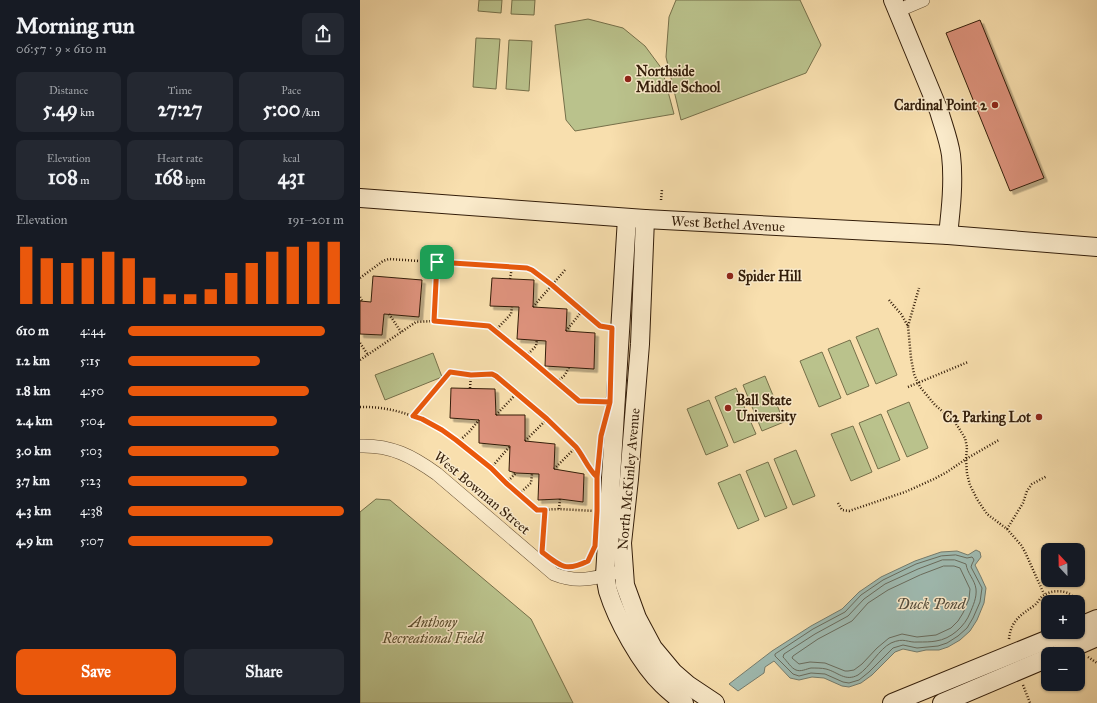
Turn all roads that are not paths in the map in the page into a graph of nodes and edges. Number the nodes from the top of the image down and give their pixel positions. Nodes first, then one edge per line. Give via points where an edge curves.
1 (923, 0) edge
2 (895, 5) edge
3 (360, 198) edge
4 (627, 218) junction
5 (645, 219) junction
6 (948, 235) junction
7 (1097, 247) edge
8 (360, 446) edge
9 (623, 570) junction
10 (606, 575) junction
11 (1097, 619) edge
12 (1085, 624) edge
13 (1097, 637) edge
14 (1049, 639) edge
15 (1074, 647) edge
16 (1041, 661) edge
17 (668, 679) junction
18 (684, 703) edge
19 (715, 703) edge
20 (892, 703) edge
21 (942, 703) edge

1 - 2 street
2 - 6 main road via 939,111 951,155 952,203
3 - 4 main road, West Bethel Avenue
4 - 5 main road, West Bethel Avenue
4 - 10 main road, North McKinley Avenue
5 - 6 main road, West Bethel Avenue
5 - 9 main road, North McKinley Avenue via 640,344 622,543
6 - 7 main road, West Bethel Avenue
8 - 10 street, West Bowman Street via 382,447 399,452 424,465 554,574 581,580
9 - 10 street, West Bowman Street
9 - 17 main road, North McKinley Avenue via 625,585 637,618
10 - 17 main road, North McKinley Avenue via 608,590 618,616 636,651 650,671
11 - 12 main road
13 - 15 main road
14 - 20 main road
16 - 21 main road
17 - 18 main road, North McKinley Avenue
17 - 19 main road, North McKinley Avenue via 688,685

